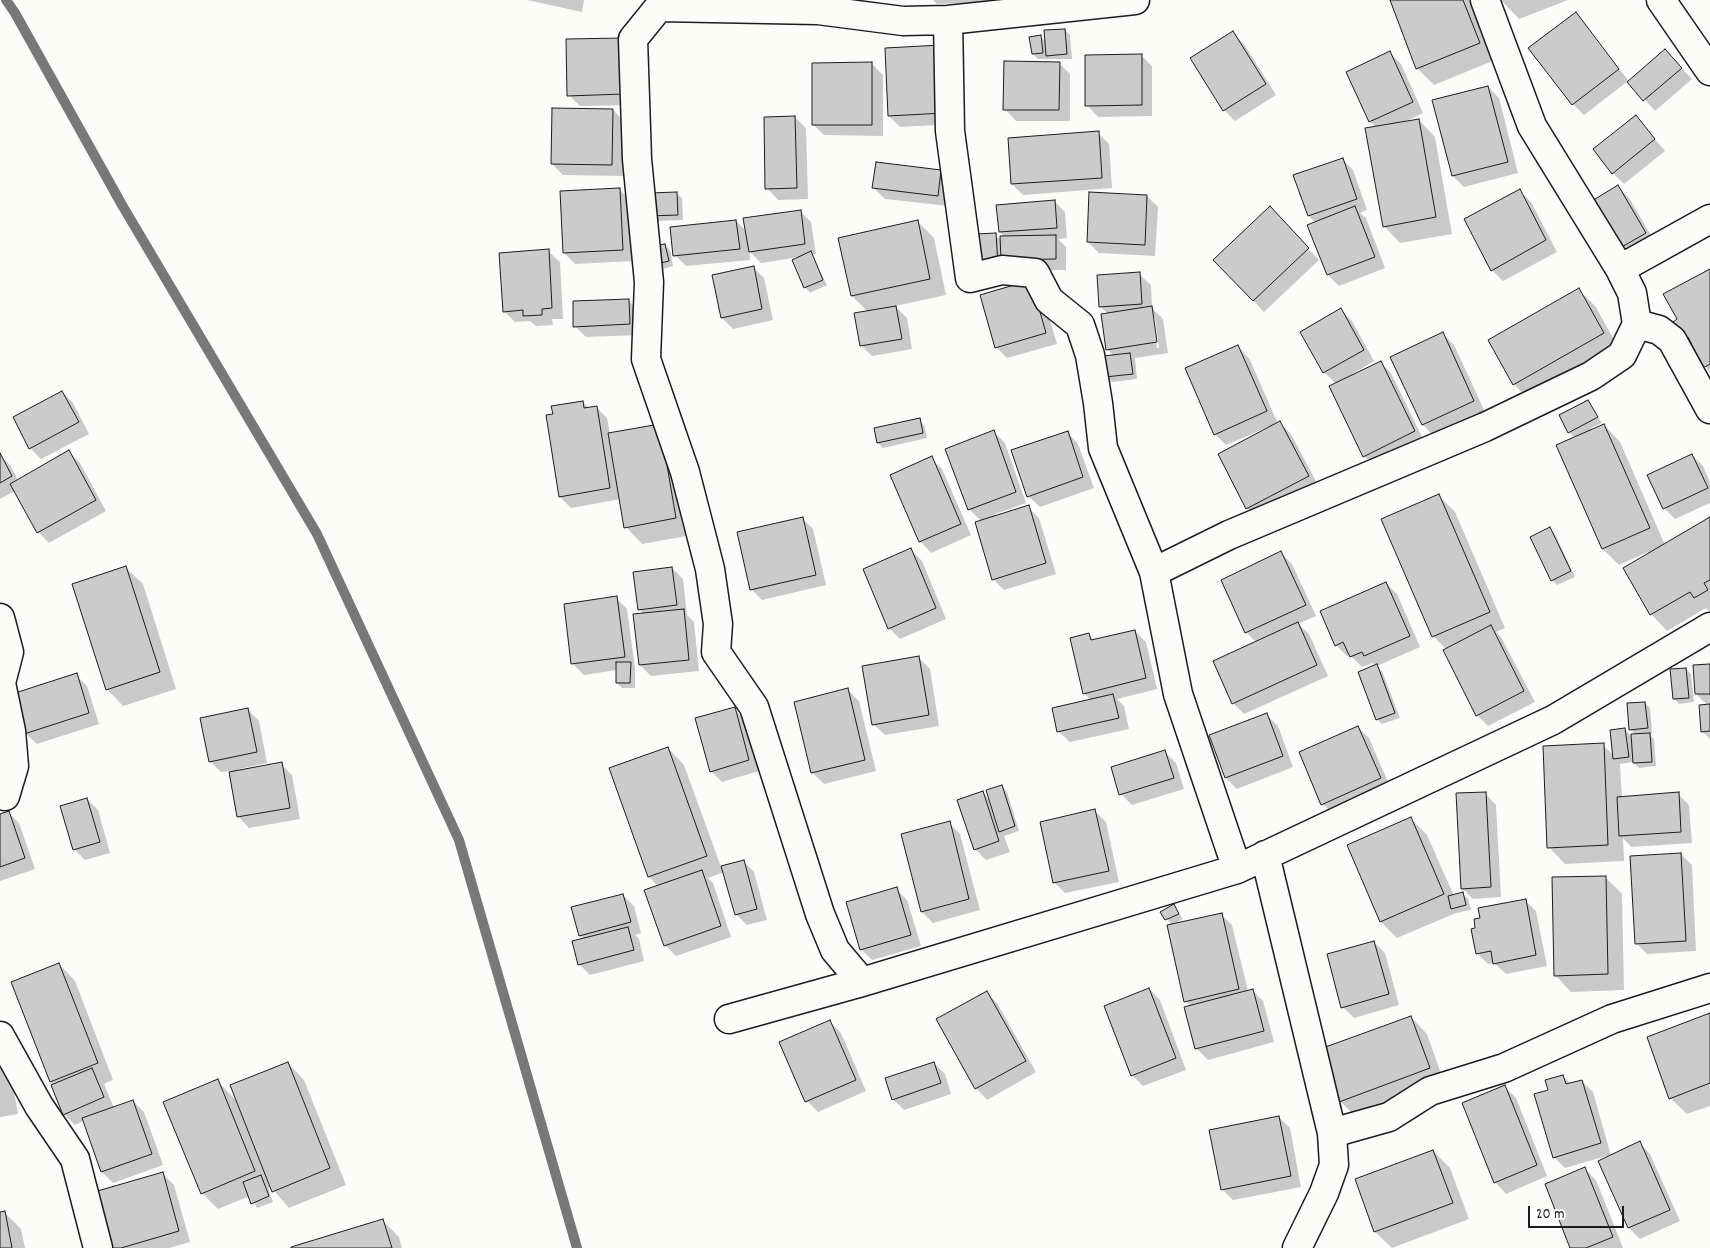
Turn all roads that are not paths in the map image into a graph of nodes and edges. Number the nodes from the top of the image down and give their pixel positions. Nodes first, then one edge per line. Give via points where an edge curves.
1 (1485, 0) edge
2 (1661, 0) edge
3 (1118, 1) edge
4 (904, 11) edge
5 (948, 20) junction
6 (1710, 71) edge
7 (1710, 218) edge
8 (1620, 269) junction
9 (1637, 324) junction
10 (1710, 410) edge
11 (1154, 572) junction
12 (0, 618) edge
13 (1710, 627) edge
14 (0, 795) edge
15 (1265, 855) junction
16 (1237, 869) junction
17 (862, 982) junction
18 (1710, 988) edge
19 (729, 1019) dead end
20 (0, 1036) edge
21 (1332, 1133) junction
22 (98, 1248) edge
23 (1297, 1248) edge

1 - 8 street via 1532,126
2 - 6 street
3 - 5 street
4 - 5 street
4 - 17 street via 659,7 633,39 637,159 649,282 646,359 685,472 710,569 718,624 716,652 754,707 820,914 835,950
5 - 11 street via 950,131 970,278 1002,270 1035,273 1049,300 1080,325 1090,355 1103,448
7 - 8 street
8 - 9 street via 1632,294
9 - 10 street via 1659,330 1672,340
9 - 11 street via 1622,355 1591,376 1485,427 1229,535
11 - 16 street via 1178,694
12 - 14 street via 9,652 1,683 14,766 5,796
13 - 15 street via 1553,720
15 - 16 street
15 - 21 street
16 - 17 street
17 - 19 street
18 - 21 street via 1612,1019 1504,1068 1430,1091 1389,1117
20 - 22 street via 39,1106 75,1159
21 - 23 street via 1334,1165

